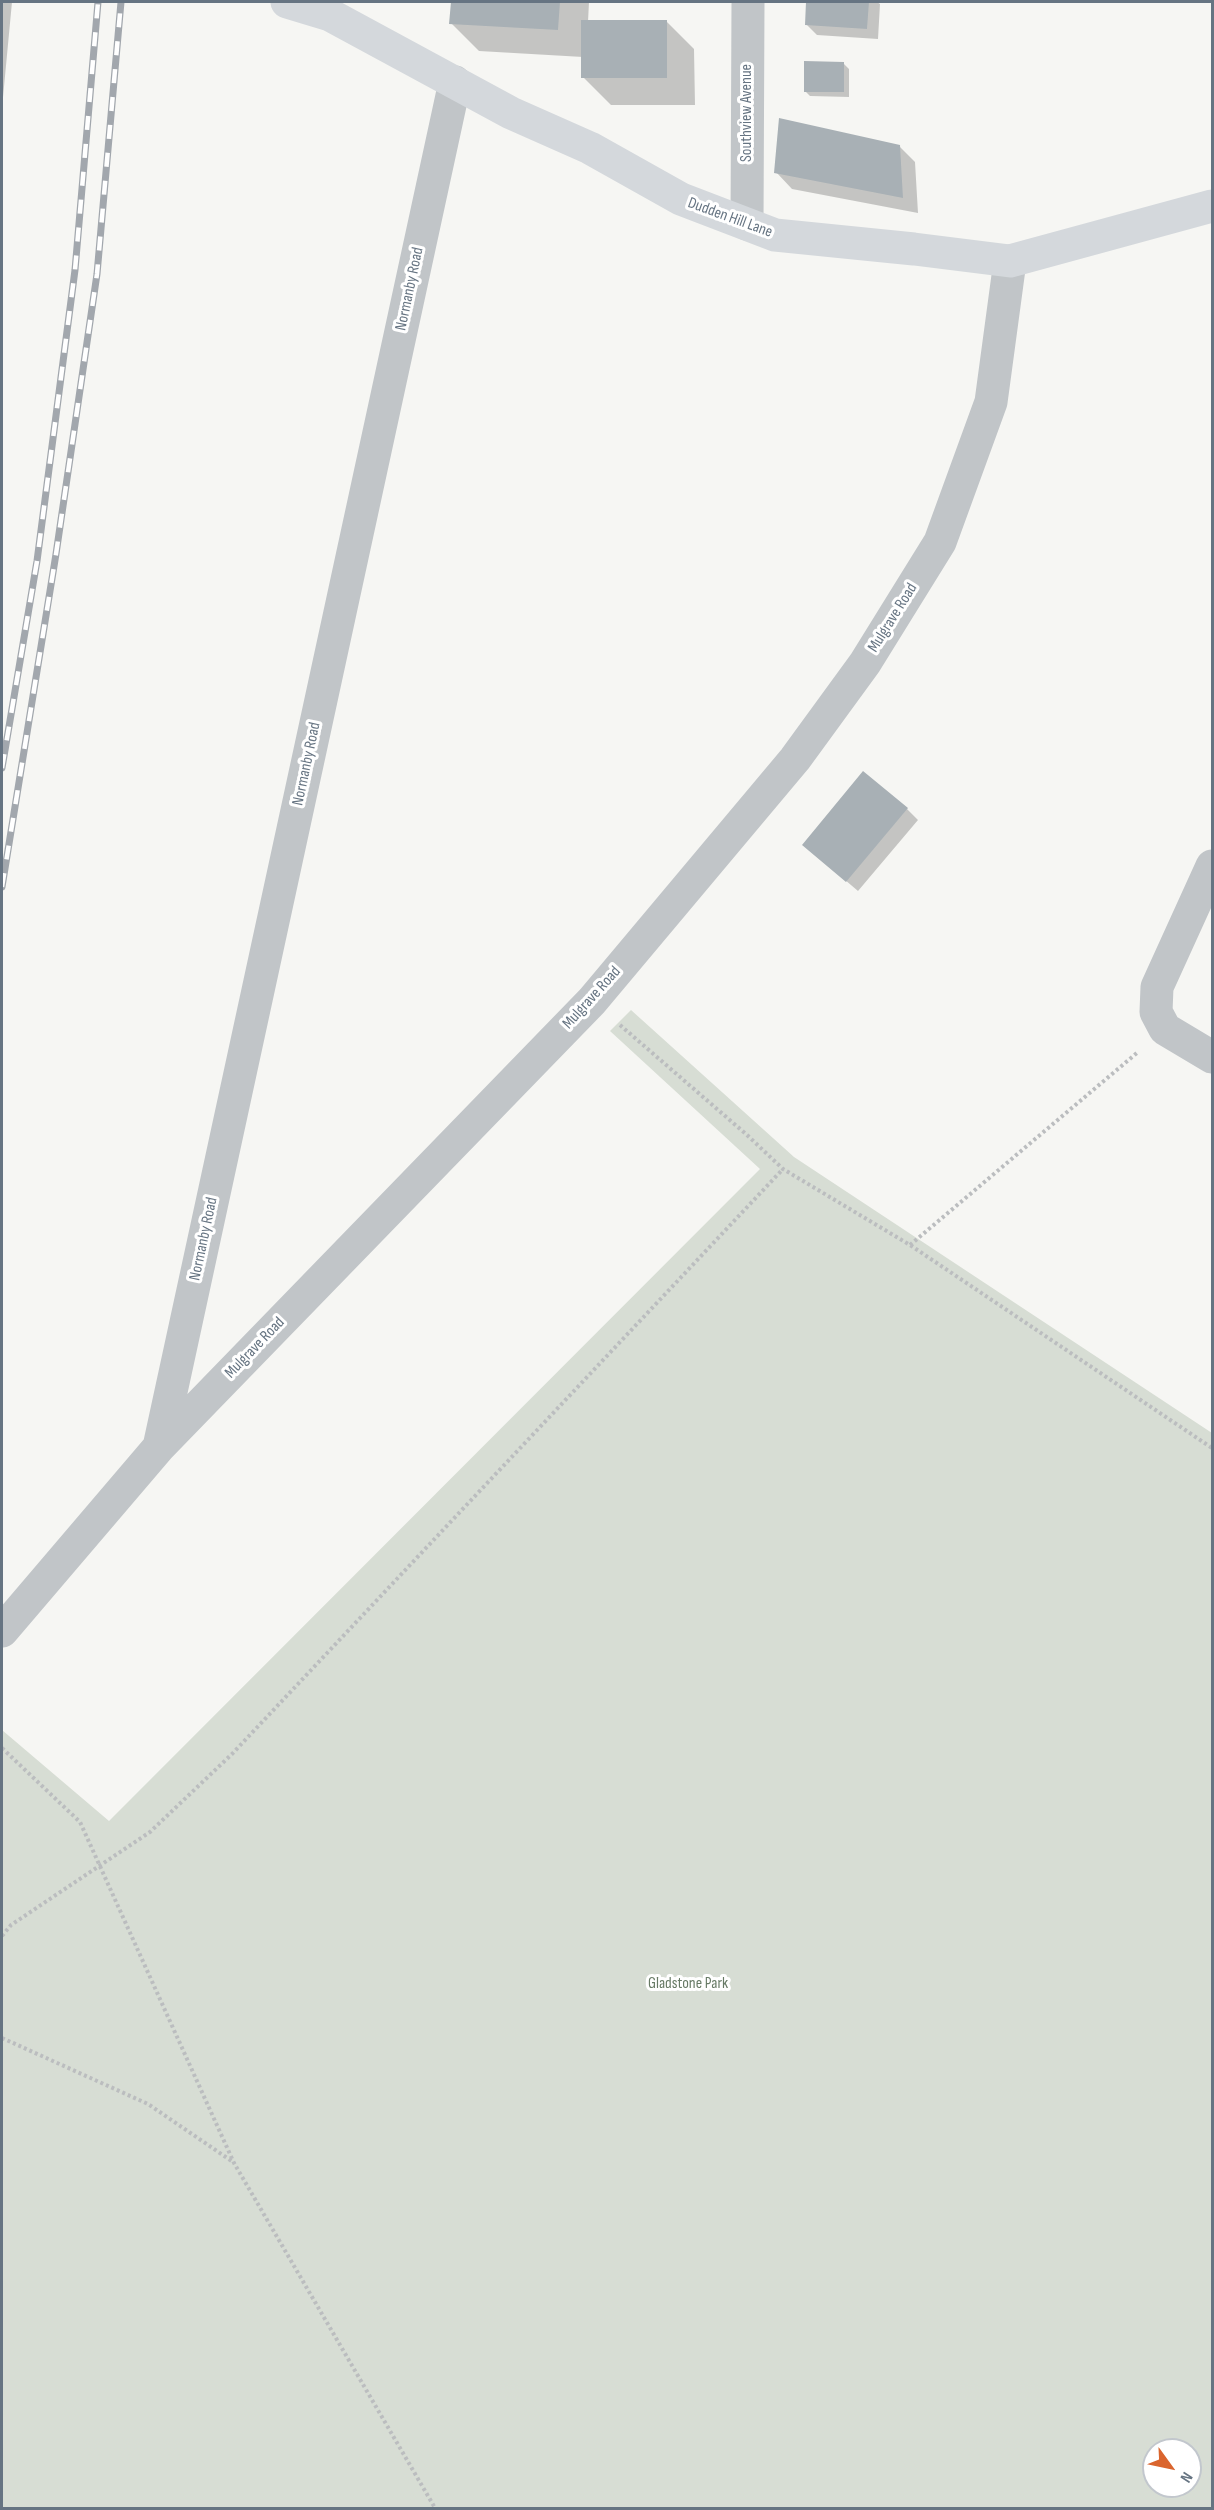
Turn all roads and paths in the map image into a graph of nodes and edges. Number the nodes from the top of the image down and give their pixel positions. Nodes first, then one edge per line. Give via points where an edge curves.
1 (287, 2) edge
2 (748, 2) edge
3 (455, 82) junction
4 (1212, 206) edge
5 (747, 224) junction
6 (1010, 261) junction
7 (1212, 866) edge
8 (592, 1001) junction
9 (1160, 1020) junction
10 (1212, 1057) edge
11 (783, 1169) junction
12 (910, 1245) junction
13 (159, 1447) junction
14 (1212, 1448) edge
15 (2, 1631) edge
16 (2, 1748) edge
17 (101, 1867) junction
18 (2, 1936) edge
19 (2, 2038) edge
20 (234, 2163) junction
21 (435, 2508) edge

1 - 3 main road, Dudden Hill Lane via 330,15
2 - 5 street, Southview Avenue
3 - 5 main road, Dudden Hill Lane via 590,148 681,199
3 - 13 street, Normanby Road
4 - 6 main road, Dudden Hill Lane
5 - 6 main road, Dudden Hill Lane via 775,235
6 - 8 street, Mulgrave Road via 991,402 940,542 865,663 795,759
7 - 9 street via 1157,987
8 - 11 path
8 - 13 street, Mulgrave Road
9 - 10 street
9 - 12 path
11 - 12 path
11 - 17 path via 232,1754 150,1832
12 - 14 path
13 - 15 street, Mulgrave Road
16 - 17 path via 80,1822
17 - 18 path via 11,1925
17 - 20 path
19 - 20 path via 148,2104
20 - 21 path

